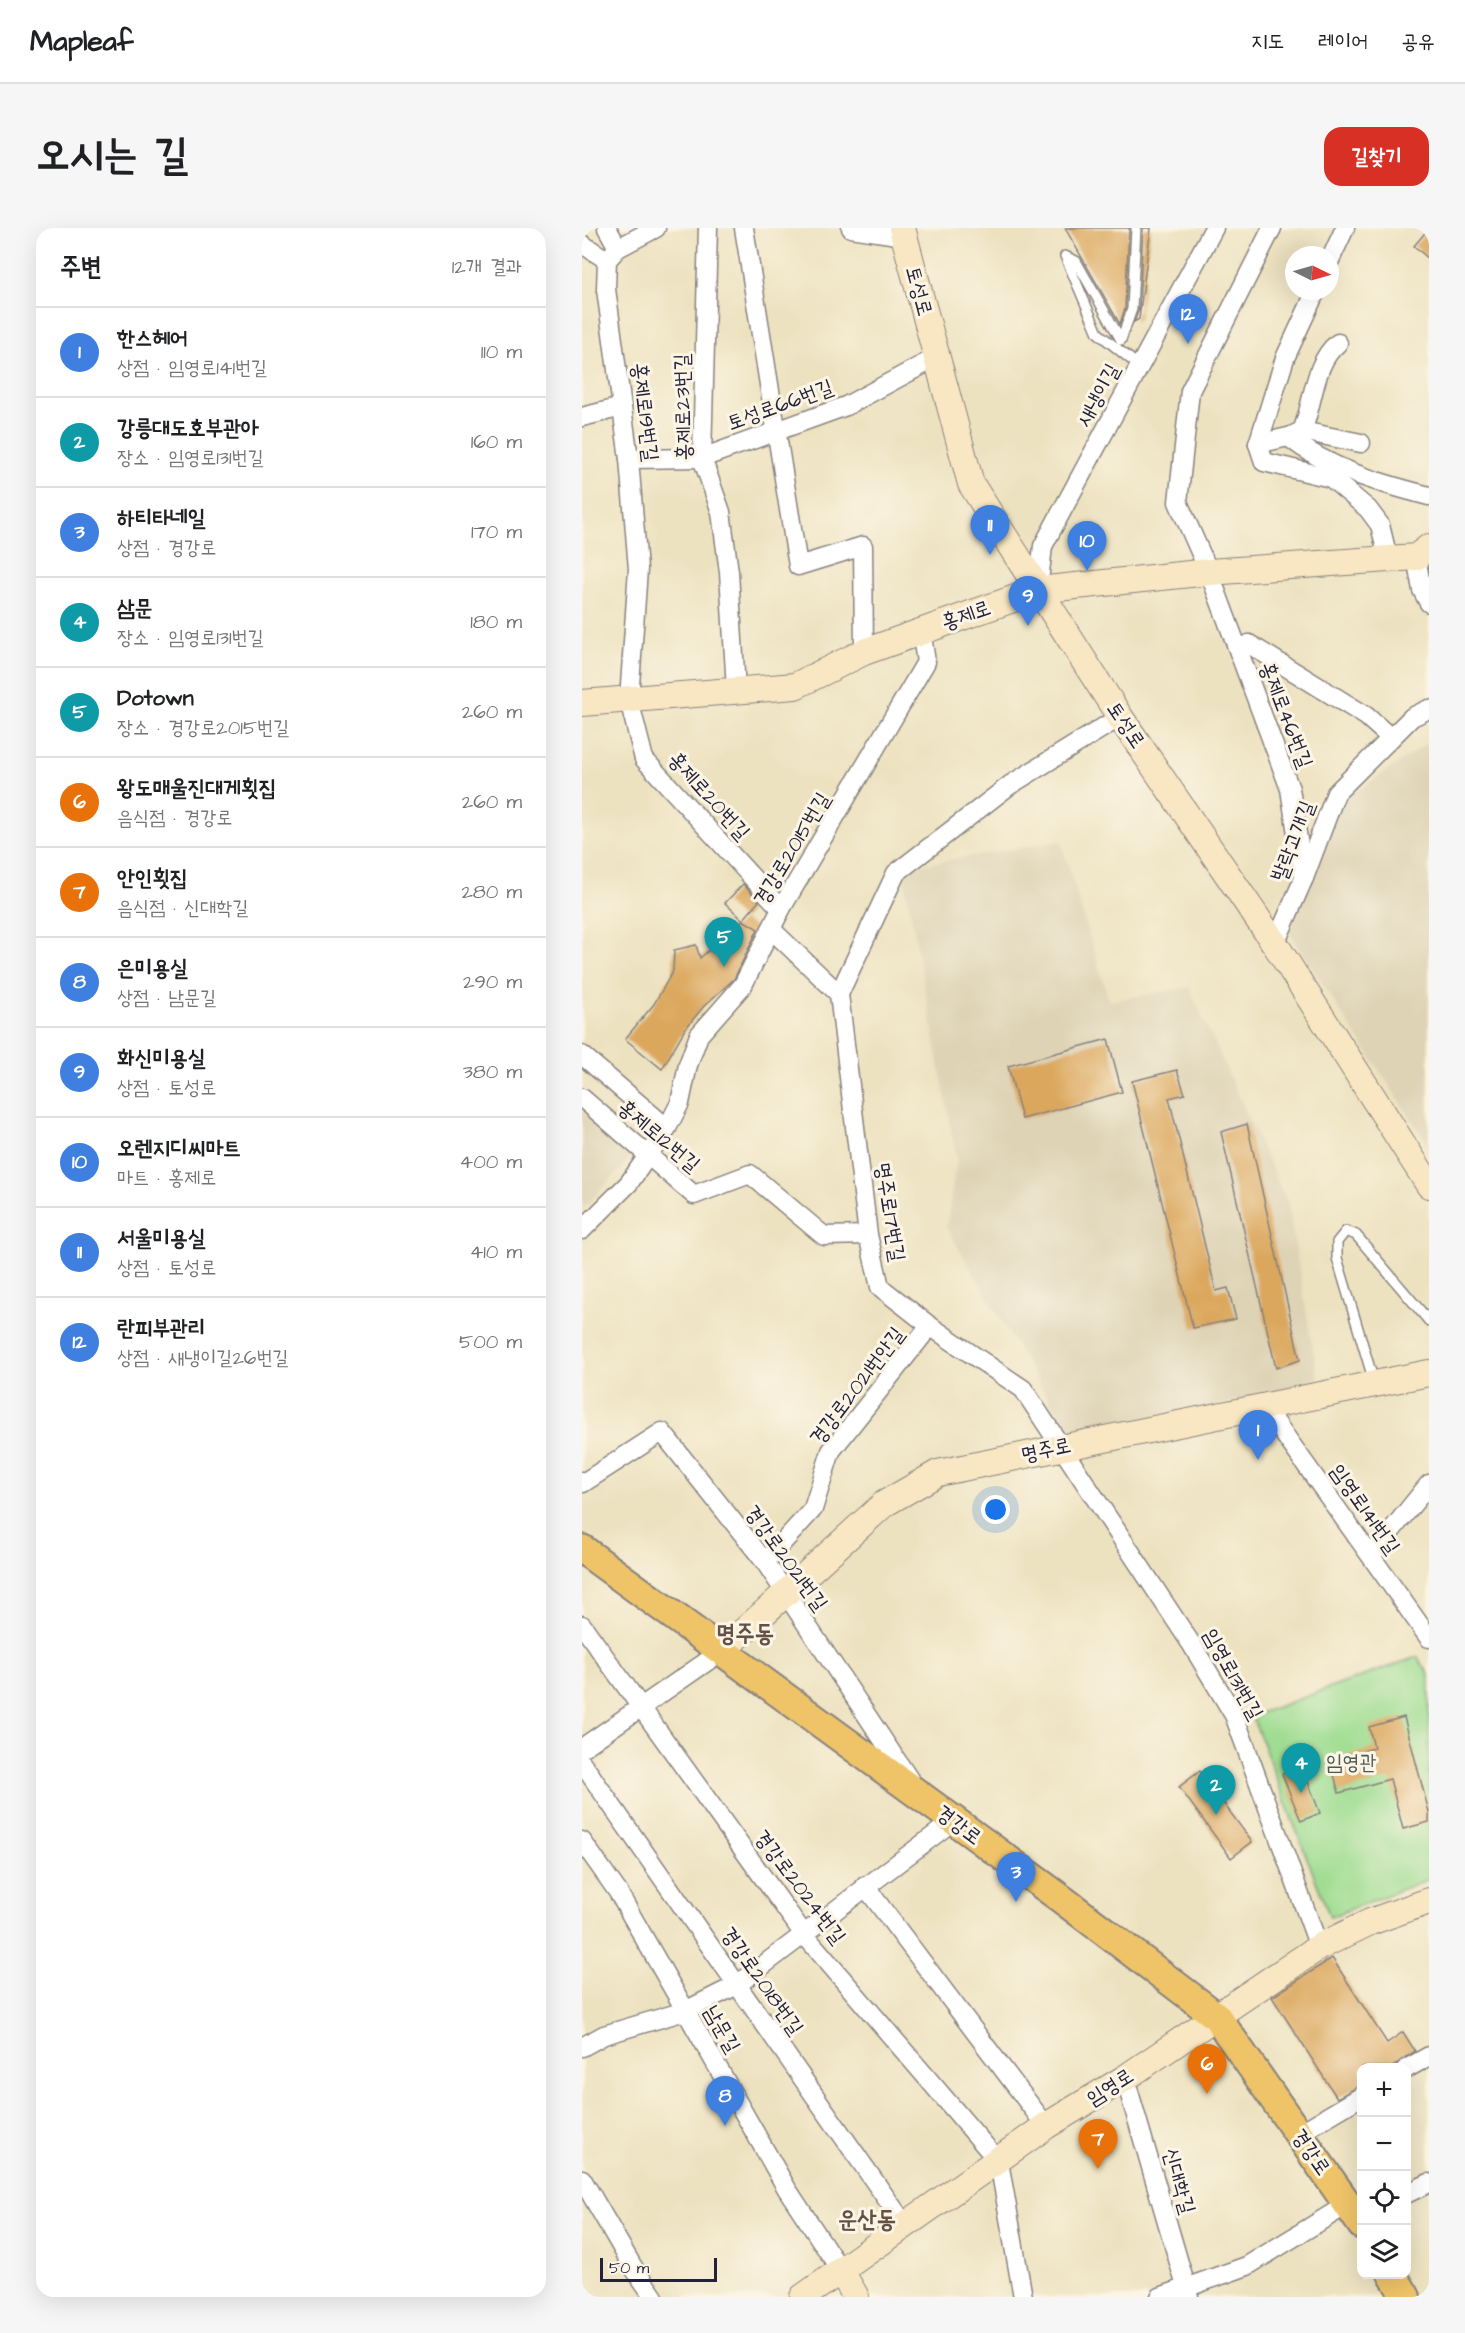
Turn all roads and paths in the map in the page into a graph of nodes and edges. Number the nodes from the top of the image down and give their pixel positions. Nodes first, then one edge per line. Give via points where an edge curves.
1 (607, 228) edge
2 (656, 228) edge
3 (708, 228) edge
4 (744, 228) edge
5 (851, 228) edge
6 (1136, 228) edge
7 (1214, 228) edge
8 (1272, 228) edge
9 (1345, 228) edge
10 (903, 232) edge
11 (582, 244) edge
12 (1337, 246) edge
13 (612, 254) junction
14 (1312, 300) edge
15 (1338, 344) dead end
16 (937, 357) junction
17 (1138, 366) junction
18 (622, 407) junction
19 (582, 417) edge
20 (775, 431) junction
21 (1295, 434) junction
22 (1361, 443) dead end
23 (1258, 444) junction
24 (702, 458) junction
25 (629, 459) junction
26 (1429, 496) edge
27 (1423, 552) edge
28 (1388, 558) junction
29 (1209, 572) junction
30 (1038, 590) junction
31 (1429, 603) edge
32 (921, 630) junction
33 (864, 652) junction
34 (1239, 652) junction
35 (736, 690) junction
36 (629, 700) junction
37 (582, 703) edge
38 (1429, 710) edge
39 (1120, 717) junction
40 (1391, 738) junction
41 (1304, 878) junction
42 (781, 909) junction
43 (771, 929) junction
44 (1275, 944) junction
45 (839, 994) junction
46 (582, 1055) edge
47 (582, 1098) edge
48 (667, 1128) junction
49 (649, 1157) junction
50 (1429, 1185) edge
51 (582, 1230) edge
52 (868, 1235) junction
53 (1429, 1321) edge
54 (930, 1326) junction
55 (1429, 1373) edge
56 (1374, 1384) junction
57 (1264, 1406) junction
58 (1062, 1447) junction
59 (582, 1481) edge
60 (1429, 1484) edge
61 (582, 1549) edge
62 (1371, 1556) junction
63 (765, 1562) junction
64 (786, 1594) junction
65 (582, 1625) edge
66 (1429, 1638) edge
67 (722, 1651) junction
68 (640, 1706) junction
69 (582, 1748) edge
70 (582, 1763) edge
71 (920, 1796) junction
72 (953, 1821) junction
73 (582, 1841) edge
74 (865, 1886) junction
75 (1429, 1901) edge
76 (803, 1933) junction
77 (1319, 1947) junction
78 (737, 1985) junction
79 (685, 2011) junction
80 (1216, 2016) junction
81 (582, 2047) edge
82 (1429, 2056) edge
83 (1411, 2067) edge
84 (1125, 2078) junction
85 (1357, 2099) edge
86 (1046, 2126) junction
87 (1298, 2134) junction
88 (999, 2162) junction
89 (582, 2179) edge
90 (1429, 2183) edge
91 (1411, 2192) edge
92 (1357, 2216) edge
93 (904, 2225) junction
94 (841, 2271) junction
95 (1187, 2292) edge
96 (654, 2297) edge
97 (803, 2297) edge
98 (856, 2297) edge
99 (1023, 2297) edge
100 (1160, 2297) edge

1 - 13 street
2 - 13 street
3 - 24 street, 홍제로23번길
4 - 20 street
5 - 10 street
6 - 17 lane via 1132,309 1121,340 1076,261 1065,256 1098,333
7 - 17 street, 새냉이길
8 - 29 street, 홍제로46번길 via 1190,390 1178,501
9 - 12 street
10 - 16 street, 토성로
11 - 13 street
13 - 18 street, 홍제로19번길 via 606,289
14 - 23 street via 1285,358
15 - 21 street via 1318,372 1310,411
16 - 20 street, 토성로66번길 via 846,406
16 - 30 street, 토성로 via 971,484
17 - 30 street, 새냉이길 via 1043,546
18 - 19 street
18 - 25 street, 홍제로19번길
20 - 24 street, 토성로66번길
20 - 33 street via 798,566 863,546
21 - 22 street
21 - 23 street
21 - 26 street via 1308,452 1358,475
23 - 28 street via 1264,462 1331,478 1368,509 1380,525
24 - 25 street, 토성로66번길
24 - 35 street, 홍제로23번길 via 721,512
25 - 36 street, 홍제로19번길 via 638,569
27 - 28 street, 홍제로
27 - 31 street via 1422,590
28 - 29 street, 홍제로
29 - 30 street, 홍제로
29 - 34 street, 홍제로46번길
30 - 32 street, 홍제로
30 - 39 street, 토성로
32 - 33 street, 홍제로
32 - 42 street, 경강로2015번길 via 926,662
33 - 35 street, 홍제로 via 795,687
34 - 40 street via 1249,644 1366,716
34 - 41 street, 홍제로46번길 via 1290,789
35 - 36 street, 홍제로
36 - 37 street, 홍제로
36 - 42 street, 홍제로20번길 via 644,759
38 - 40 street, 발락고개길 via 1412,717
39 - 44 street, 토성로
39 - 45 street via 1010,785 896,873
40 - 41 street, 발락고개길 via 1336,793
41 - 44 street, 발락고개길
42 - 43 street, 경강로2015번길
43 - 45 street
43 - 48 street, 경강로2015번길 via 743,985 699,1035 680,1102
44 - 50 street, 토성로
45 - 52 street, 명주로17번길
46 - 48 street
47 - 49 street, 홍제로12번길
48 - 49 street, 경강로2015번길
49 - 51 street, 경강로2015번길
49 - 52 street, 홍제로12번길 via 694,1195 750,1174 825,1236
52 - 54 street, 명주로17번길 via 880,1287
53 - 56 lane via 1356,1235 1346,1231 1337,1242 1337,1258
54 - 58 street, 명주로17번길 via 1023,1389
54 - 63 street, 경강로2021번안길 via 831,1451 813,1509
55 - 56 street, 명주로
56 - 57 street, 명주로
57 - 58 street, 명주로
57 - 62 street, 임영로141번길
58 - 64 street, 명주로 via 938,1473 884,1504
58 - 77 street, 임영로131번길 via 1234,1715
59 - 63 street, 경강로2021번길 via 662,1432
60 - 62 street
61 - 67 main road, 경강로
62 - 66 street, 임영로141번길
63 - 64 street, 경강로2021번길
64 - 67 street, 명주로
64 - 71 street, 경강로2021번길
65 - 68 street, 경강로2024번길
67 - 68 street
67 - 71 main road, 경강로
68 - 69 street
68 - 76 street, 경강로2024번길
70 - 78 street, 경강로2018번길
71 - 72 main road, 경강로
72 - 74 street
72 - 80 main road, 경강로
73 - 79 street, 남문길 via 618,1892
74 - 76 street
74 - 86 street
75 - 77 street, 임영로 via 1370,1922
76 - 78 street
76 - 88 street, 경강로2024번길
77 - 80 street, 임영로
78 - 79 street
78 - 93 street, 경강로2018번길
79 - 81 street via 604,2035
79 - 94 street, 남문길 via 787,2189
80 - 84 street, 임영로
80 - 87 main road, 경강로
82 - 83 street
84 - 86 street, 임영로
84 - 95 street, 신대학길
85 - 87 street
86 - 88 street, 임영로
87 - 92 main road, 경강로
88 - 93 street, 임영로
88 - 99 street
89 - 96 street
90 - 91 street
92 - 95 street
93 - 94 street, 임영로
94 - 97 street, 임영로
94 - 98 street
95 - 100 street

